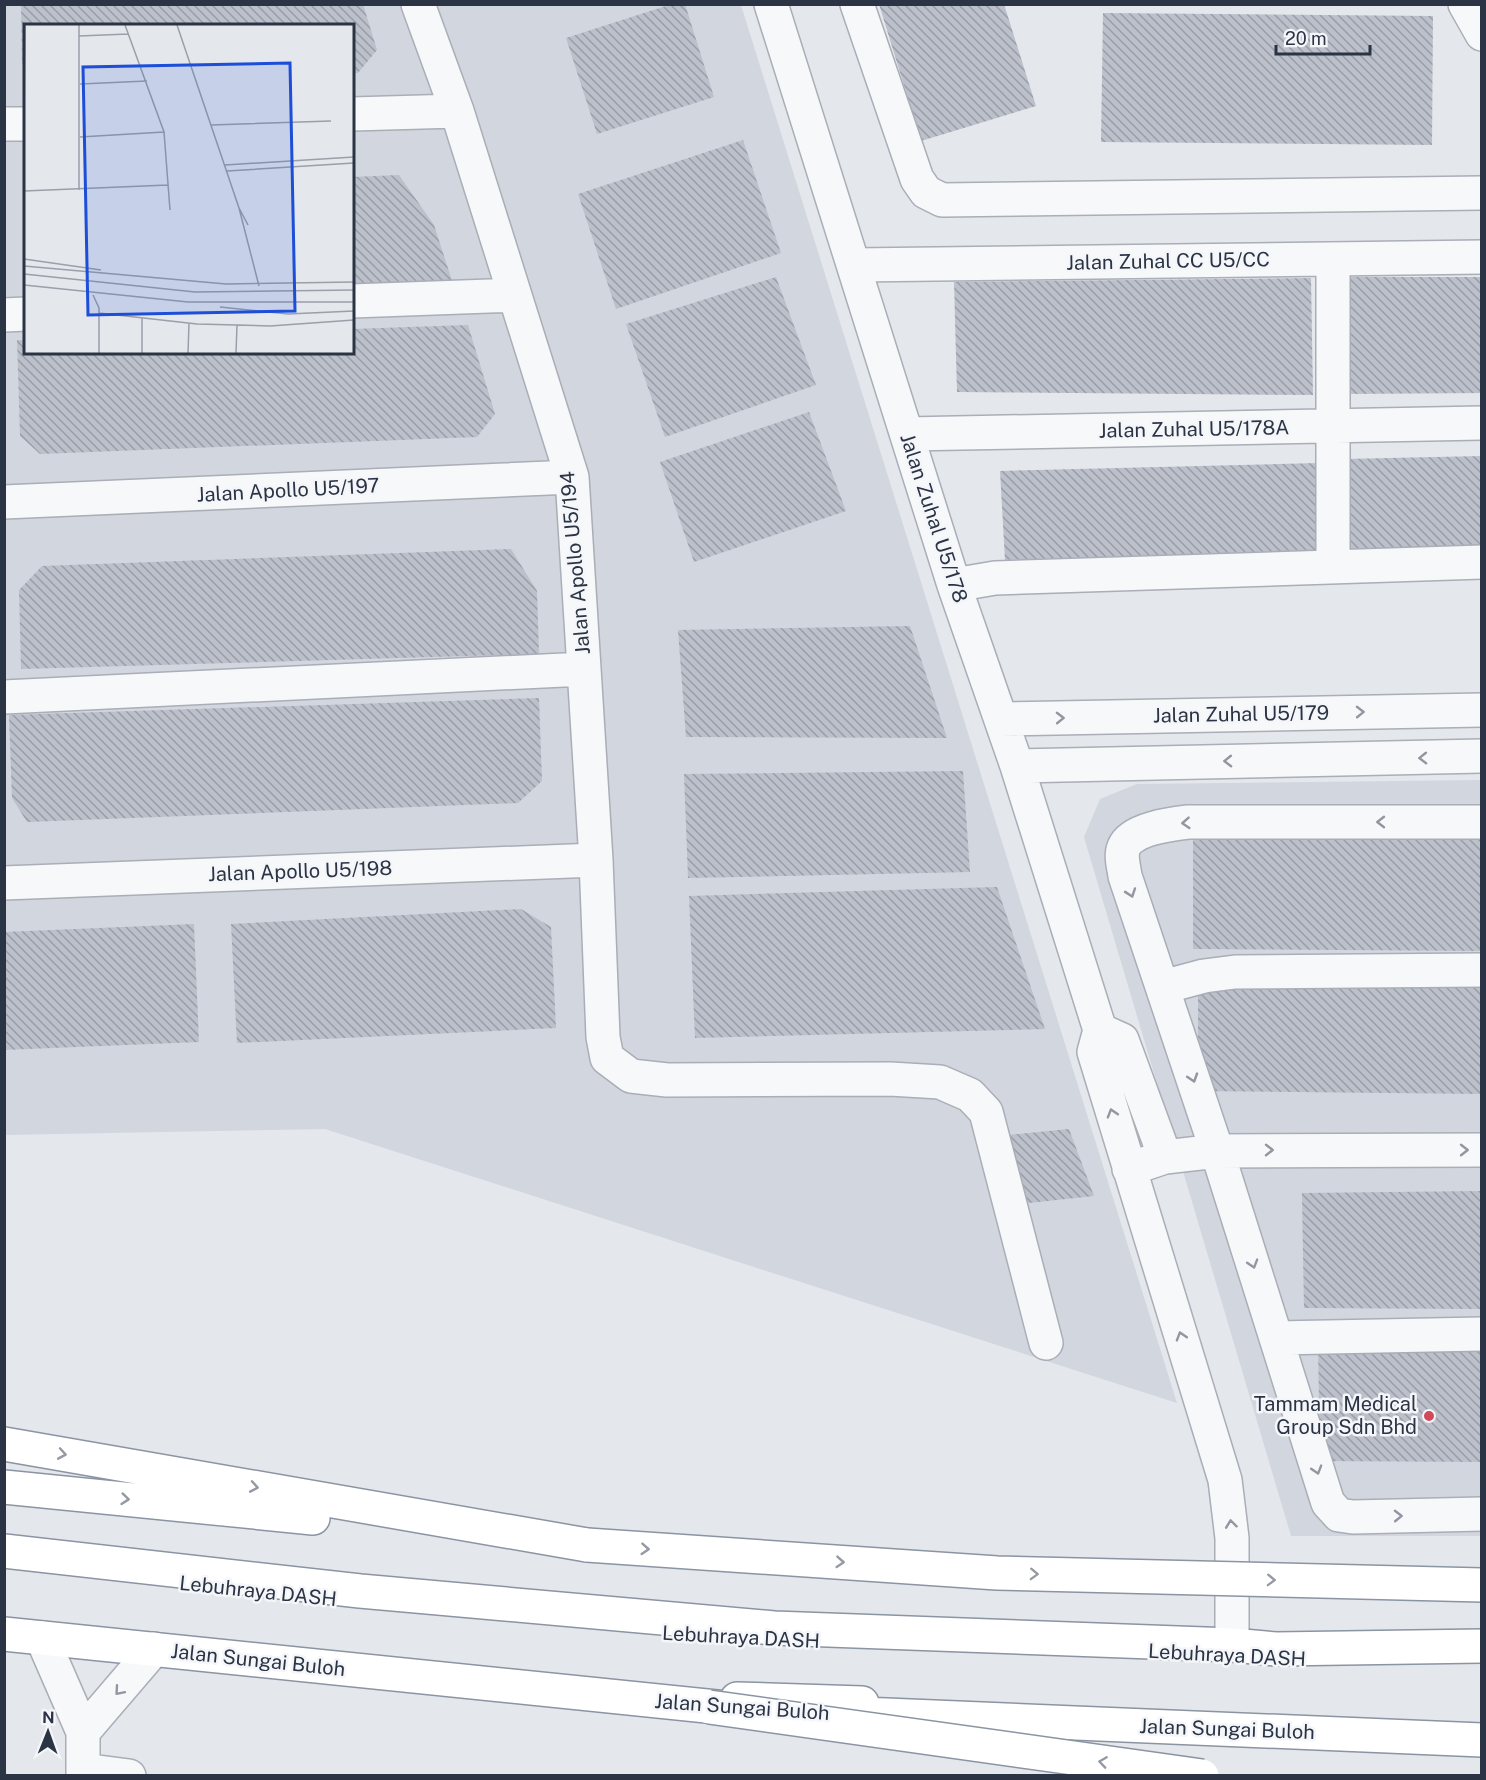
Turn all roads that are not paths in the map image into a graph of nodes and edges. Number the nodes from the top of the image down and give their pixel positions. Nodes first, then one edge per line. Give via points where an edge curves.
1 (418, 4) edge
2 (771, 4) edge
3 (857, 4) edge
4 (1465, 4) edge
5 (1482, 34) edge
6 (457, 111) junction
7 (354, 114) edge
8 (4, 124) edge
9 (24, 124) edge
10 (1482, 193) edge
11 (1482, 257) edge
12 (1333, 259) junction
13 (854, 265) junction
14 (514, 295) junction
15 (354, 301) edge
16 (24, 314) edge
17 (4, 315) edge
18 (1482, 423) edge
19 (1333, 426) junction
20 (907, 434) junction
21 (572, 477) junction
22 (4, 502) edge
23 (1482, 562) edge
24 (1333, 567) junction
25 (954, 585) junction
26 (584, 669) junction
27 (4, 697) edge
28 (1482, 710) edge
29 (1001, 719) junction
30 (1482, 756) edge
31 (1017, 765) junction
32 (1482, 822) edge
33 (596, 860) junction
34 (4, 883) edge
35 (1482, 970) edge
36 (1163, 987) junction
37 (1100, 1030) junction
38 (1217, 1150) junction
39 (1482, 1150) edge
40 (1165, 1157) junction
41 (1129, 1169) junction
42 (1482, 1334) edge
43 (1276, 1338) junction
44 (1046, 1343) dead end
45 (4, 1444) edge
46 (4, 1487) edge
47 (1482, 1514) edge
48 (587, 1545) junction
49 (4, 1551) edge
50 (4, 1564) edge
51 (1482, 1585) edge
52 (4, 1626) edge
53 (4, 1634) edge
54 (42, 1638) junction
55 (1232, 1645) junction
56 (1482, 1646) edge
57 (154, 1649) junction
58 (1482, 1662) edge
59 (709, 1707) junction
60 (1482, 1722) edge
61 (83, 1732) junction
62 (1482, 1740) edge
63 (83, 1773) edge
64 (129, 1776) edge
65 (1202, 1776) edge

1 - 6 street, Jalan Apollo U5/194
2 - 13 street, Jalan Zuhal U5/178
3 - 10 street via 917,179 926,192 942,200
4 - 5 street
6 - 7 street
6 - 14 street, Jalan Apollo U5/194
8 - 9 street
11 - 12 street, Jalan Zuhal CC U5/CC
12 - 13 street, Jalan Zuhal CC U5/CC
12 - 19 street
13 - 20 street, Jalan Zuhal U5/178
14 - 15 street
14 - 21 street, Jalan Apollo U5/194
16 - 17 street
18 - 19 street, Jalan Zuhal U5/178A
19 - 20 street, Jalan Zuhal U5/178A
19 - 24 street
20 - 25 street, Jalan Zuhal U5/178
21 - 22 street, Jalan Apollo U5/197
21 - 26 street, Jalan Apollo U5/194
23 - 24 street
24 - 25 street via 995,578
25 - 29 street, Jalan Zuhal U5/178
26 - 27 street
26 - 33 street, Jalan Apollo U5/194
29 -> 28 street, Jalan Zuhal U5/179
29 - 31 street, Jalan Zuhal U5/178
30 -> 31 street
31 - 37 street, Jalan Zuhal U5/178
32 -> 36 street via 1188,822 1168,824 1130,838 1122,857 1125,876
33 - 34 street, Jalan Apollo U5/198
33 - 44 street, Jalan Apollo U5/194 via 607,1058 631,1076 667,1080 910,1080 940,1082 970,1095 986,1112
35 - 36 street via 1235,972 1204,975
36 -> 38 street
37 - 40 street via 1122,1040
41 -> 37 street via 1094,1052
38 -> 39 street
38 - 40 street
38 -> 43 street
40 - 41 street
55 -> 41 street via 1232,1538 1225,1480
42 - 43 street
43 -> 47 street via 1328,1503 1339,1515
45 -> 48 highway
46 -> 48 highway
48 -> 51 highway, bridge via 997,1573
49 - 55 highway via 360,1591 774,1628
50 - 58 highway, Lebuhraya DASH via 716,1640 1000,1645 1383,1663
52 - 60 highway via 721,1699
53 - 54 highway, Jalan Sungai Buloh
54 - 57 highway, Jalan Sungai Buloh
54 - 61 street
55 - 56 highway via 1276,1649
57 - 59 highway, Jalan Sungai Buloh
57 -> 61 street
59 - 62 highway, Jalan Sungai Buloh
65 -> 59 highway, bridge
61 - 63 street
63 - 64 street

